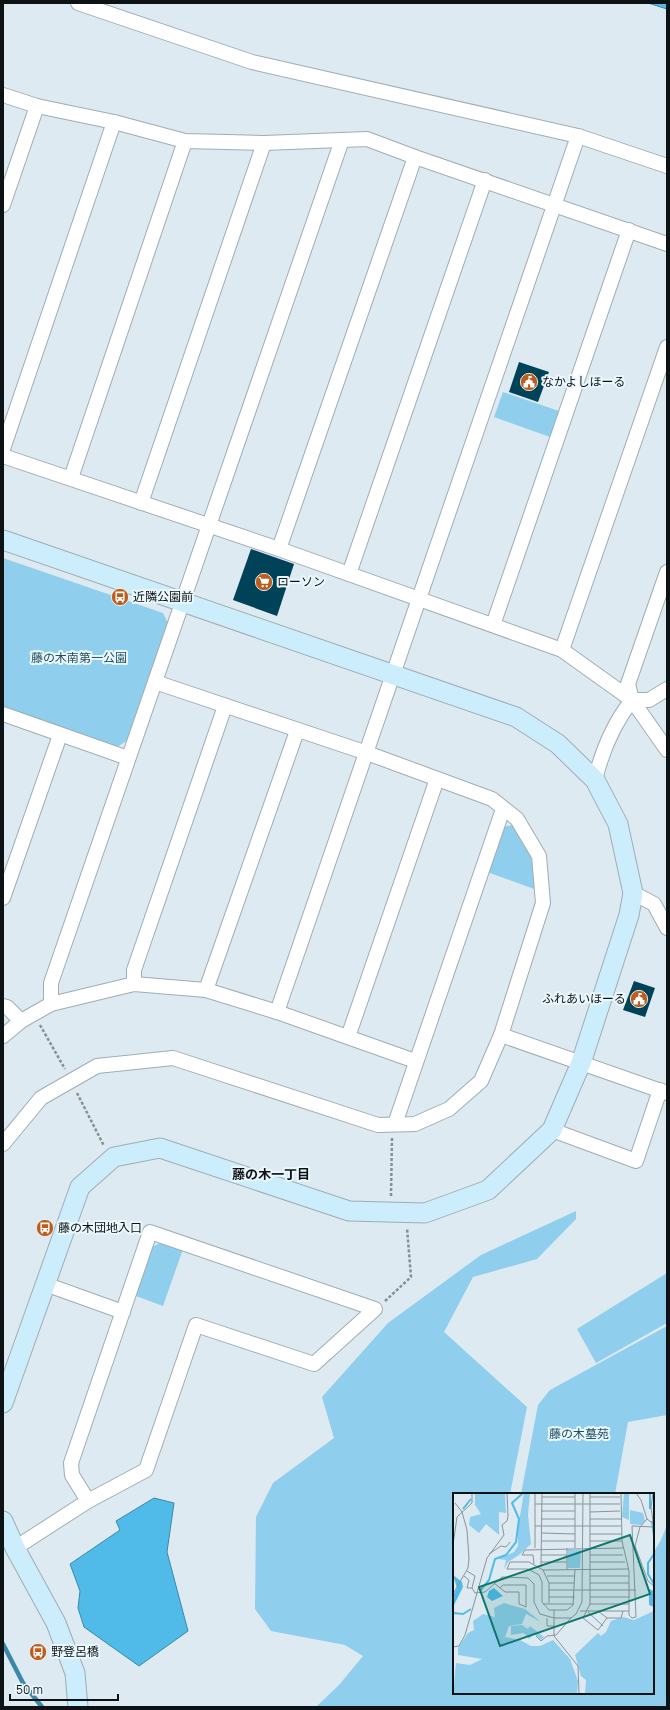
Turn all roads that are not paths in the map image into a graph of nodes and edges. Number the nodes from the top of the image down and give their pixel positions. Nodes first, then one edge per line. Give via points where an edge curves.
1 (78, 3) edge
2 (3, 95) edge
3 (37, 106) junction
4 (114, 122) junction
5 (578, 136) junction
6 (342, 140) junction
7 (185, 141) junction
8 (264, 143) junction
9 (415, 157) junction
10 (667, 166) edge
11 (485, 180) junction
12 (3, 205) edge
13 (556, 205) junction
14 (628, 230) junction
15 (667, 244) edge
16 (667, 347) edge
17 (3, 449) edge
18 (3, 456) edge
19 (71, 478) junction
20 (141, 503) junction
21 (208, 526) junction
22 (3, 540) edge
23 (279, 549) junction
24 (667, 572) edge
25 (349, 574) junction
26 (664, 591) edge
27 (420, 599) junction
28 (182, 602) junction
29 (493, 625) junction
30 (562, 650) junction
31 (393, 674) junction
32 (156, 682) junction
33 (667, 689) edge
34 (632, 700) junction
35 (225, 706) junction
36 (3, 714) edge
37 (297, 731) junction
38 (60, 735) junction
39 (667, 750) edge
40 (367, 754) junction
41 (128, 758) junction
42 (437, 779) junction
43 (595, 780) junction
44 (503, 809) junction
45 (633, 893) junction
46 (3, 898) edge
47 (667, 928) edge
48 (134, 984) junction
49 (206, 990) junction
50 (51, 1004) junction
51 (3, 1006) edge
52 (277, 1012) junction
53 (21, 1021) junction
54 (501, 1035) junction
55 (3, 1036) edge
56 (348, 1037) junction
57 (415, 1061) junction
58 (581, 1063) junction
59 (663, 1092) edge
60 (393, 1124) junction
61 (552, 1130) junction
62 (3, 1144) edge
63 (45, 1284) junction
64 (122, 1312) junction
65 (3, 1403) edge
66 (88, 1501) junction
67 (3, 1521) edge
68 (15, 1548) junction
69 (78, 1707) edge

1 - 5 street via 252,62
2 - 3 street
3 - 4 street
3 - 12 street
4 - 7 street
4 - 17 street
5 - 10 street
5 - 13 street
6 - 8 street
6 - 9 street via 367,139
6 - 21 street
7 - 8 street
7 - 19 street
8 - 20 street
9 - 11 street
9 - 23 street
11 - 13 street
11 - 25 street
13 - 14 street
13 - 27 street
14 - 15 street
14 - 29 street
16 - 30 street
18 - 19 street
19 - 20 street
20 - 21 street
21 - 23 street
21 - 28 street
22 - 28 street
23 - 25 street
24 - 26 street
25 - 27 street
26 - 34 street via 628,684
27 - 29 street
27 - 31 street
28 - 31 street
28 - 32 street
29 - 30 street
30 - 34 street
31 - 40 street
31 - 43 street via 516,717 558,744
32 - 35 street
32 - 41 street
33 - 34 street via 649,700
34 - 39 street
34 - 43 street via 620,715 600,760
35 - 37 street
35 - 48 street via 134,970
36 - 38 street
37 - 40 street
37 - 49 street
38 - 41 street
38 - 46 street
40 - 42 street
40 - 52 street
41 - 50 street via 51,983
42 - 44 street via 492,799
42 - 56 street
43 - 45 street via 618,824
44 - 54 street via 517,819 539,856 543,903
44 - 57 street
45 - 47 street via 654,904
45 - 58 street via 629,915
48 - 49 street
48 - 50 street
49 - 52 street
50 - 53 street
51 - 53 street
52 - 56 street
53 - 55 street
54 - 58 street
54 - 60 street via 481,1080 450,1109 415,1124
56 - 57 street
57 - 60 street
58 - 59 street
58 - 61 street
59 - 61 street via 636,1161
60 - 62 street via 378,1125 173,1058 96,1066 41,1098
61 - 63 street via 488,1190 425,1213 349,1211 160,1148 114,1157 80,1188
63 - 64 street
63 - 65 street
64 - 66 street via 71,1463 72,1475
64 - 66 street via 150,1232 375,1309 314,1364 196,1325 146,1470
66 - 68 street
67 - 68 street
68 - 69 street via 56,1623 75,1674

